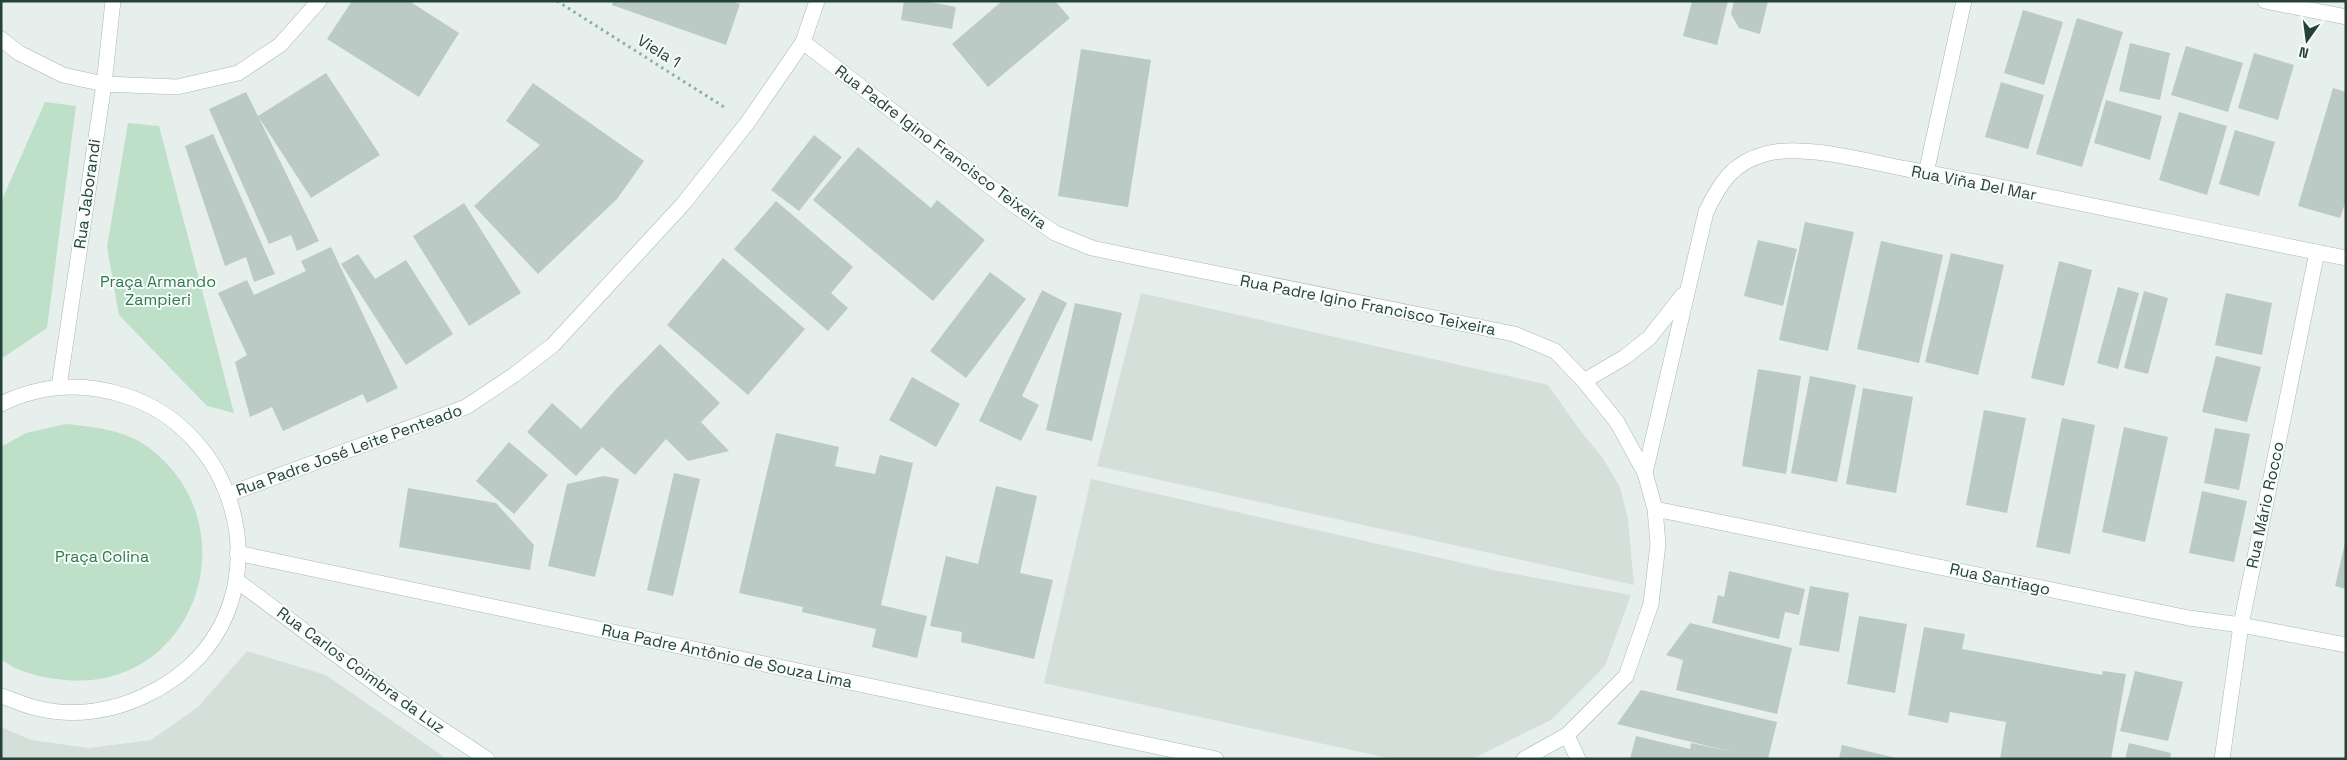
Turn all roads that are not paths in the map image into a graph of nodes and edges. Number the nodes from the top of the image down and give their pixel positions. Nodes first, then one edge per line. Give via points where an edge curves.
1 (113, 1) edge
2 (319, 1) edge
3 (817, 1) edge
4 (1964, 1) edge
5 (2265, 1) edge
6 (2346, 18) edge
7 (1, 39) edge
8 (803, 42) junction
9 (104, 84) junction
10 (1926, 173) junction
11 (2317, 252) junction
12 (2346, 258) edge
13 (1687, 290) junction
14 (1584, 381) junction
15 (59, 387) junction
16 (1, 404) edge
17 (1645, 473) junction
18 (229, 494) junction
19 (1656, 509) junction
20 (237, 553) junction
21 (236, 580) junction
22 (2241, 625) junction
23 (2346, 645) edge
24 (1, 696) edge
25 (1567, 735) junction
26 (487, 759) edge
27 (1216, 759) edge
28 (1524, 759) edge
29 (1578, 759) edge
30 (2222, 759) edge

1 - 9 street, Rua Jaborandi
2 - 9 street via 280,45 238,73 177,86
3 - 8 street, Rua Padre José Leite Penteado
4 - 10 street
5 - 6 street
7 - 9 street via 62,75
8 - 14 street, Rua Padre Igino Francisco Teixeira via 1055,233 1092,248 1514,334 1555,351
8 - 18 street, Rua Padre José Leite Penteado via 748,122 684,203 553,345 466,407
9 - 15 street, Rua Jaborandi
10 - 11 street, Rua Viña Del Mar
10 - 13 street, Rua Viña Del Mar via 1801,150 1766,154 1740,164 1721,182 1706,212
11 - 12 street, Rua Viña Del Mar
11 - 22 street, Rua Mário Rocco
13 - 14 street, Rua Viña Del Mar via 1649,338 1625,357
13 - 17 street, Rua Viña Del Mar
14 - 17 street, Rua Padre Igino Francisco Teixeira via 1617,422
15 - 16 street via 20,395
15 - 18 street via 101,388 142,401 179,424 208,456
17 - 19 street, Rua Padre Igino Francisco Teixeira
18 - 20 street via 238,536
19 - 22 street, Rua Santiago via 2189,618
19 - 25 street, Rua Padre Igino Francisco Teixeira via 1658,544 1651,604 1626,676
20 - 21 street
20 - 27 street, Rua Padre Antônio de Souza Lima
21 - 24 street via 223,621 199,657 166,686 127,705 84,713 41,710
21 - 26 street, Rua Carlos Coimbra da Luz via 393,698
22 - 23 street, Rua Santiago
22 - 30 street, Rua Mário Rocco
25 - 28 street, Rua Padre Igino Francisco Teixeira
25 - 29 street

